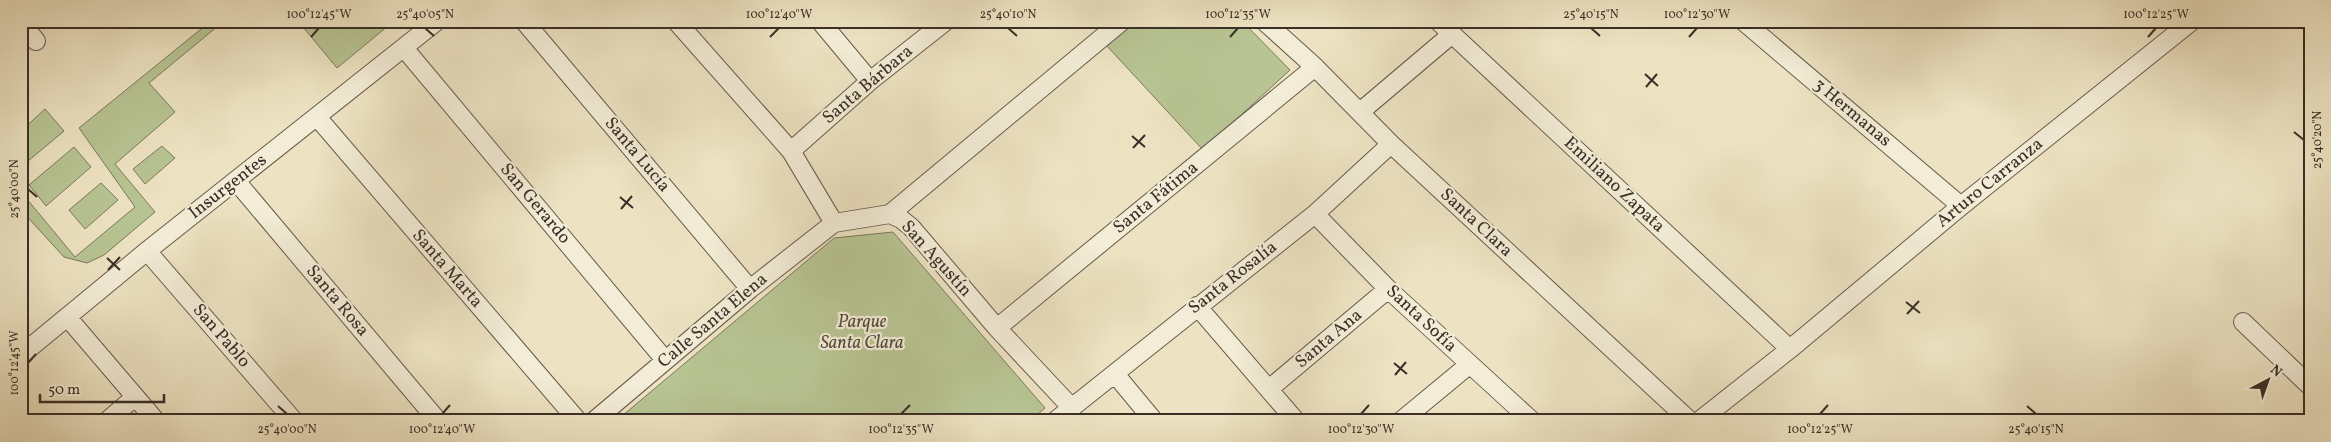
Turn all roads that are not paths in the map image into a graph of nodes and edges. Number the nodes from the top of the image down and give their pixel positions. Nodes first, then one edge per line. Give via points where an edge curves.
1 (437, 21) edge
2 (524, 21) edge
3 (676, 21) edge
4 (820, 21) edge
5 (946, 21) edge
6 (1122, 21) edge
7 (1264, 21) edge
8 (1438, 21) edge
9 (1743, 21) edge
10 (2192, 21) edge
11 (21, 23) edge
12 (1452, 34) junction
13 (36, 41) dead end
14 (404, 48) junction
15 (1315, 67) junction
16 (870, 81) junction
17 (1360, 112) junction
18 (316, 117) junction
19 (1391, 144) junction
20 (791, 151) junction
21 (236, 181) junction
22 (1961, 206) junction
23 (890, 214) junction
24 (1314, 214) junction
25 (834, 223) junction
26 (148, 251) junction
27 (750, 289) junction
28 (1388, 289) junction
29 (1197, 306) junction
30 (68, 318) junction
31 (2243, 322) dead end
32 (998, 328) junction
33 (1790, 349) junction
34 (21, 355) edge
35 (665, 360) junction
36 (1470, 364) junction
37 (1116, 374) junction
38 (2310, 386) edge
39 (1269, 388) junction
40 (135, 397) junction
41 (1071, 407) junction
42 (107, 421) edge
43 (156, 421) edge
44 (294, 421) edge
45 (438, 421) edge
46 (578, 421) edge
47 (594, 421) edge
48 (1055, 421) edge
49 (1154, 421) edge
50 (1296, 421) edge
51 (1401, 421) edge
52 (1532, 421) edge
53 (1690, 421) edge
54 (1699, 421) edge

1 - 14 street, Insurgentes
2 - 27 street, Santa Lucía
3 - 20 street
4 - 16 street
5 - 16 street, Santa Bárbara
6 - 23 street
7 - 15 street, Santa Clara
8 - 12 street, Emiliano Zapata
9 - 22 street, 3 Hermanas
10 - 22 street, Arturo Carranza
11 - 13 street
12 - 17 street
12 - 33 street, Emiliano Zapata
14 - 18 street, Insurgentes
14 - 35 street, San Gerardo
15 - 17 street, Santa Clara
15 - 32 street, Santa Fátima
16 - 20 street, Santa Bárbara
17 - 19 street, Santa Clara
18 - 21 street, Insurgentes
18 - 46 street, Santa Marta
19 - 24 street, Santa Rosalía
19 - 53 street, Santa Clara
20 - 25 street
21 - 26 street, Insurgentes
21 - 45 street, Santa Rosa
22 - 33 street, Arturo Carranza
23 - 25 street, San Agustín
23 - 32 street, San Agustín via 911,227
24 - 28 street, Santa Sofía
24 - 29 street, Santa Rosalía
25 - 27 street, Calle Santa Elena
26 - 30 street, Insurgentes
26 - 44 street, San Pablo
27 - 35 street, Calle Santa Elena
28 - 36 street, Santa Sofía
28 - 39 street, Santa Ana
29 - 37 street, Santa Rosalía
29 - 39 street
30 - 34 street, Insurgentes
30 - 40 street
31 - 38 street
32 - 41 street, San Agustín
33 - 54 street, Arturo Carranza
35 - 47 street, Calle Santa Elena
36 - 51 street
36 - 52 street, Santa Sofía
37 - 41 street, Santa Rosalía
37 - 49 street
39 - 50 street
40 - 42 street
40 - 43 street
41 - 48 street, Santa Rosalía

